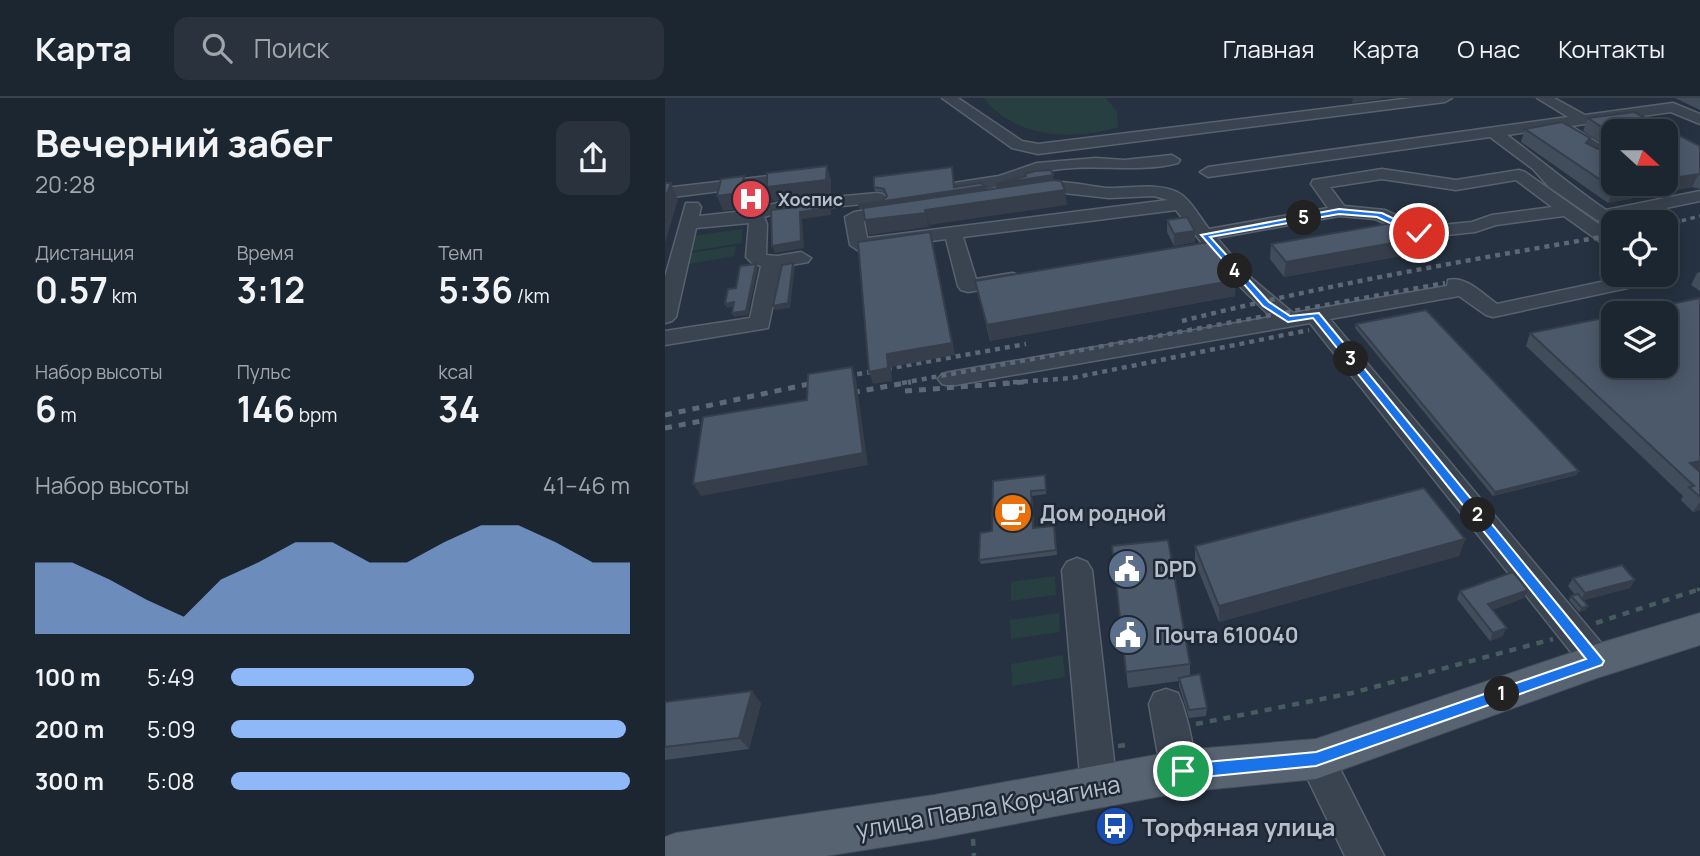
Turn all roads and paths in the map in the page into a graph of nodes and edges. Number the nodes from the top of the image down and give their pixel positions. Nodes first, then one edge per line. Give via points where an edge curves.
1 (949, 98) edge
2 (1445, 98) edge
3 (1544, 98) edge
4 (1581, 119) junction
5 (1700, 120) edge
6 (1554, 122) junction
7 (1492, 131) junction
8 (1086, 144) junction
9 (1593, 155) edge
10 (1172, 159) dead end
11 (1096, 163) junction
12 (1208, 172) dead end
13 (821, 175) edge
14 (698, 189) junction
15 (1094, 191) junction
16 (665, 193) edge
17 (905, 194) edge
18 (1700, 197) edge
19 (928, 201) junction
20 (1181, 204) junction
21 (1567, 210) junction
22 (1339, 211) junction
23 (686, 216) junction
24 (745, 216) junction
25 (953, 233) junction
26 (1601, 234) edge
27 (1209, 242) junction
28 (1187, 252) edge
29 (801, 258) dead end
30 (772, 262) junction
31 (1037, 276) edge
32 (1604, 287) edge
33 (1315, 315) junction
34 (665, 317) edge
35 (1288, 319) junction
36 (665, 338) edge
37 (950, 379) dead end
38 (1077, 570) dead end
39 (1700, 589) edge
40 (1700, 629) edge
41 (1585, 646) junction
42 (1166, 704) dead end
43 (1193, 724) dead end
44 (1316, 759) junction
45 (1179, 772) junction
46 (1099, 787) junction
47 (675, 856) edge
48 (1365, 856) edge

1 - 8 street via 1017,145 1038,149
2 - 8 street
3 - 4 street
4 - 5 street via 1673,107
4 - 6 street
6 - 7 street
6 - 9 street via 1604,152
7 - 12 street
7 - 18 street via 1603,216
8 - 11 street
10 - 11 street
11 - 15 street via 1102,173
11 - 19 street via 1031,169
13 - 14 street
14 - 16 street
14 - 23 street
15 - 19 street via 1037,188
15 - 20 street via 1160,191
17 - 24 street via 839,204 781,206
19 - 25 street via 854,217 859,245
20 - 25 street
20 - 27 street
21 - 22 street via 1419,233 1379,214
21 - 22 street via 1518,175 1456,186 1382,174 1319,184
21 - 26 street
22 - 27 street
23 - 24 street
23 - 34 street
24 - 30 street via 757,220 757,259
25 - 31 street via 968,286
27 - 28 street
27 - 35 street via 1263,301
29 - 30 street
30 - 36 street via 761,323
32 - 33 street via 1493,311 1455,287
33 - 35 street
33 - 41 street
35 - 37 street
38 - 46 street
39 - 41 path
40 - 41 main road, улица Павла Корчагина
41 - 43 path via 1538,644 1352,693
41 - 44 main road, улица Павла Корчагина
42 - 45 street
44 - 45 main road, улица Павла Корчагина
44 - 48 street
45 - 46 main road, улица Павла Корчагина
46 - 47 main road, улица Павла Корчагина

